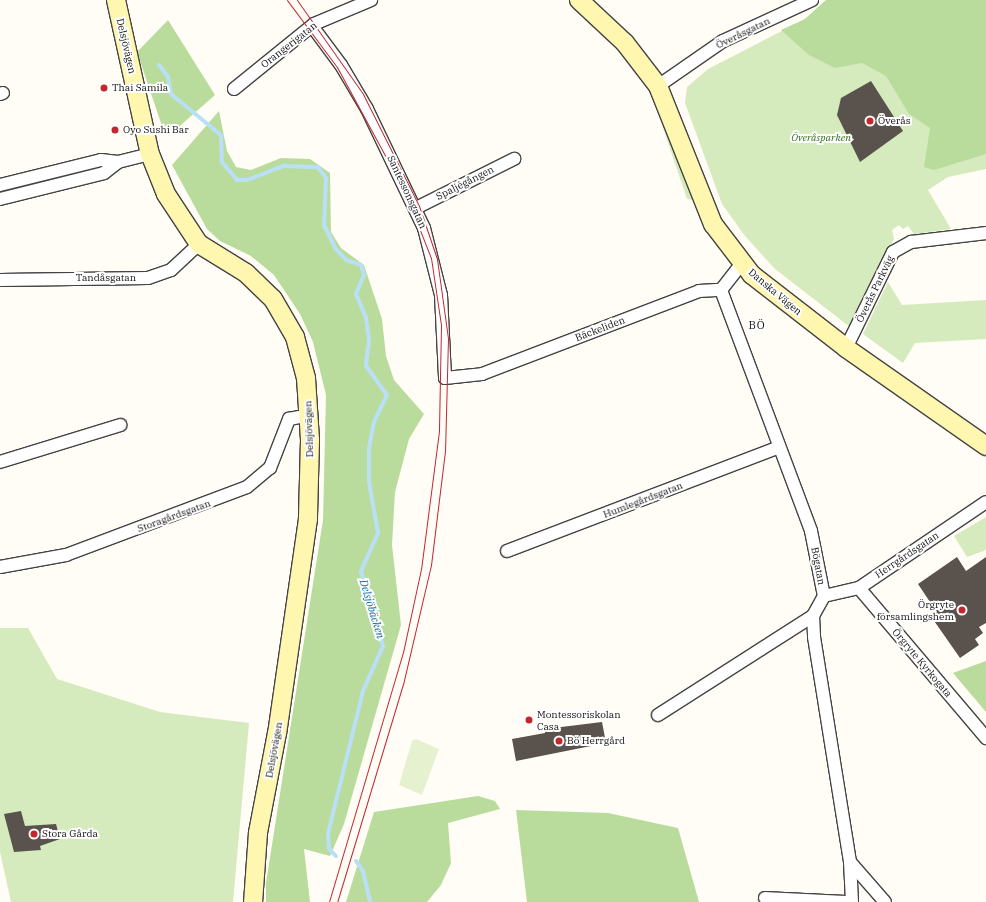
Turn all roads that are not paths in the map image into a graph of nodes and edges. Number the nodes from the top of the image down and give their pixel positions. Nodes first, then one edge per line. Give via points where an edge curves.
1 (371, 0) edge
2 (580, 0) edge
3 (812, 0) edge
4 (117, 5) edge
5 (312, 26) junction
6 (658, 86) junction
7 (234, 89) dead end
8 (150, 154) junction
9 (514, 159) dead end
10 (118, 162) junction
11 (0, 185) edge
12 (0, 199) edge
13 (416, 208) junction
14 (986, 233) edge
15 (199, 244) junction
16 (742, 263) junction
17 (0, 280) edge
18 (720, 290) junction
19 (846, 348) junction
20 (445, 378) joint
21 (310, 415) junction
22 (120, 425) dead end
23 (986, 446) edge
24 (779, 447) junction
25 (0, 462) edge
26 (986, 502) edge
27 (507, 551) dead end
28 (0, 567) edge
29 (859, 588) junction
30 (824, 596) junction
31 (813, 616) junction
32 (658, 716) dead end
33 (986, 738) edge
34 (850, 862) junction
35 (765, 898) dead end
36 (253, 902) edge
37 (845, 902) edge
38 (852, 902) edge
39 (885, 902) edge

1 - 5 street, Orangerigatan
2 - 6 street, Danska Vägen via 625,44
3 - 6 street, Överåsgatan via 723,41
4 - 8 street, Delsjövägen
5 - 7 street, Orangerigatan
5 - 13 street, Santessonsgatan via 341,65 367,109
6 - 16 street, Danska Vägen via 713,224
8 - 10 street
8 - 15 street, Delsjövägen via 177,214
9 - 13 street, Spaljégången
10 - 11 street via 102,160
10 - 12 street via 104,173
13 - 20 street, Santessonsgatan via 435,261 441,295
14 - 19 street, Överås Parkväg via 910,242 894,252
15 - 17 street, Tandåsgatan via 171,270 148,278
15 - 21 street, Delsjövägen via 255,281 282,312 299,348
16 - 18 street
16 - 19 street, Danska Vägen via 779,298
18 - 20 street, Bäckeliden via 699,291 482,374
18 - 24 street, Bögatan
19 - 23 street, Danska Vägen
21 - 28 street, Storagårdsgatan via 289,419 270,468 245,488 66,555
21 - 36 street, Delsjövägen via 310,480 305,537 277,733 259,827
22 - 25 street
24 - 27 street, Humlegårdsgatan
24 - 30 street, Bögatan via 811,531
26 - 29 street, Herrgårdsgatan
29 - 30 street, Herrgårdsgatan
29 - 33 street, Örgryte Kyrkogata
30 - 31 street, Bögatan
31 - 32 street
31 - 34 street
34 - 38 street
34 - 39 street
35 - 37 street

